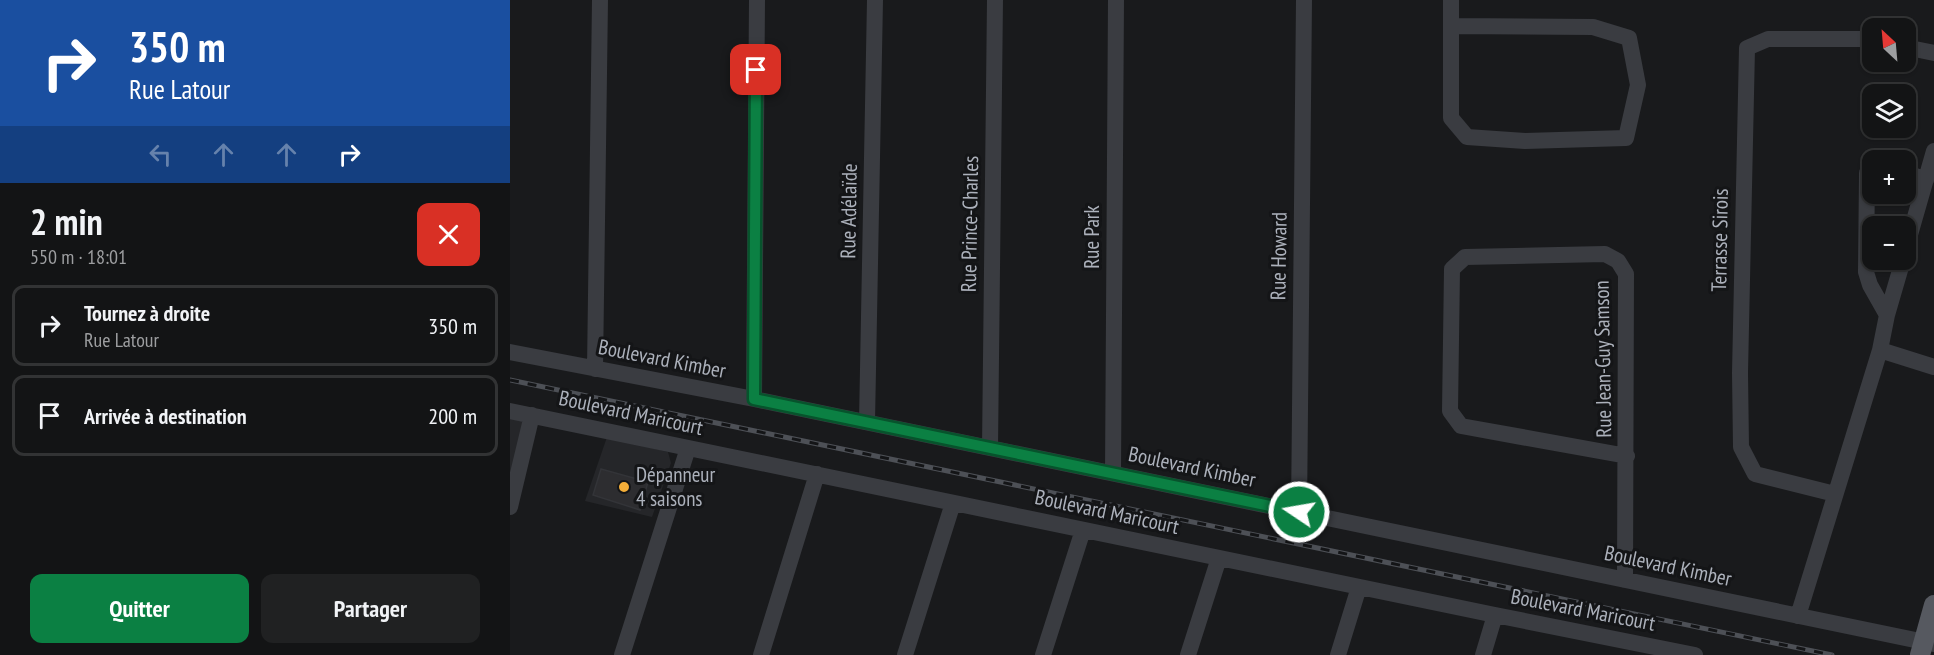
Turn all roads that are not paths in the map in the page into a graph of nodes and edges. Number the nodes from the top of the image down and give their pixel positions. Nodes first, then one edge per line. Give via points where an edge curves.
1 (600, 0) edge
2 (757, 0) edge
3 (875, 0) edge
4 (995, 0) edge
5 (1116, 0) edge
6 (1304, 0) edge
7 (1451, 0) edge
8 (1452, 26) junction
9 (1862, 39) edge
10 (1916, 49) edge
11 (1934, 53) edge
12 (1934, 151) edge
13 (1916, 176) edge
14 (1926, 180) junction
15 (1867, 204) edge
16 (1916, 216) edge
17 (1900, 270) edge
18 (1887, 315) junction
19 (1880, 350) junction
20 (510, 352) edge
21 (1934, 366) edge
22 (595, 369) junction
23 (754, 399) junction
24 (510, 411) edge
25 (532, 415) junction
26 (867, 422) junction
27 (688, 448) junction
28 (990, 448) junction
29 (1627, 456) junction
30 (1113, 473) junction
31 (817, 474) junction
32 (1835, 494) junction
33 (953, 502) junction
34 (510, 507) edge
35 (1299, 512) junction
36 (1083, 530) junction
37 (1219, 558) junction
38 (1625, 580) junction
39 (1359, 587) junction
40 (1934, 605) edge
41 (1495, 615) junction
42 (1798, 616) junction
43 (1934, 644) edge
44 (1633, 649) edge
45 (622, 655) edge
46 (761, 655) edge
47 (905, 655) edge
48 (1043, 655) edge
49 (1188, 655) edge
50 (1338, 655) edge
51 (1483, 655) edge
52 (1695, 655) edge
53 (1920, 655) edge

1 - 22 street
2 - 23 street
3 - 26 street, Rue Adélaïde
4 - 28 street, Rue Prince-Charles
5 - 30 street, Rue Park
6 - 35 street, Rue Howard
7 - 8 street
8 - 8 street via 1451,118 1467,137 1525,141 1626,138 1638,85 1629,38 1593,27
9 - 32 street, Terrasse Sirois via 1768,39 1747,48 1741,447 1755,474
10 - 11 street
12 - 14 street
13 - 14 street
14 - 16 street
15 - 18 street via 1866,272
17 - 18 street
18 - 19 street
19 - 21 street
19 - 32 street
20 - 22 street, Boulevard Kimber
22 - 23 street, Boulevard Kimber
23 - 26 street, Boulevard Kimber
24 - 25 street, Boulevard Maricourt
25 - 27 street, Boulevard Maricourt
25 - 34 street
26 - 28 street, Boulevard Kimber
27 - 31 street, Boulevard Maricourt
27 - 45 street
28 - 30 street, Boulevard Kimber
29 - 29 street, Rue Jean-Guy Samson via 1626,274 1618,261 1605,254 1465,257 1452,269 1450,411 1461,426
29 - 38 street, Rue Jean-Guy Samson
30 - 35 street, Boulevard Kimber
31 - 33 street, Boulevard Maricourt
31 - 46 street
32 - 42 street
33 - 36 street, Boulevard Maricourt
33 - 47 street
35 - 38 street, Boulevard Kimber
36 - 37 street, Boulevard Maricourt
36 - 48 street
37 - 39 street, Boulevard Maricourt
37 - 49 street
38 - 42 street, Boulevard Kimber
39 - 41 street, Boulevard Maricourt
39 - 50 street
40 - 53 main road, bridge
41 - 44 street, Boulevard Maricourt
41 - 51 street
42 - 43 street, Boulevard Kimber
44 - 52 street, Boulevard Maricourt

